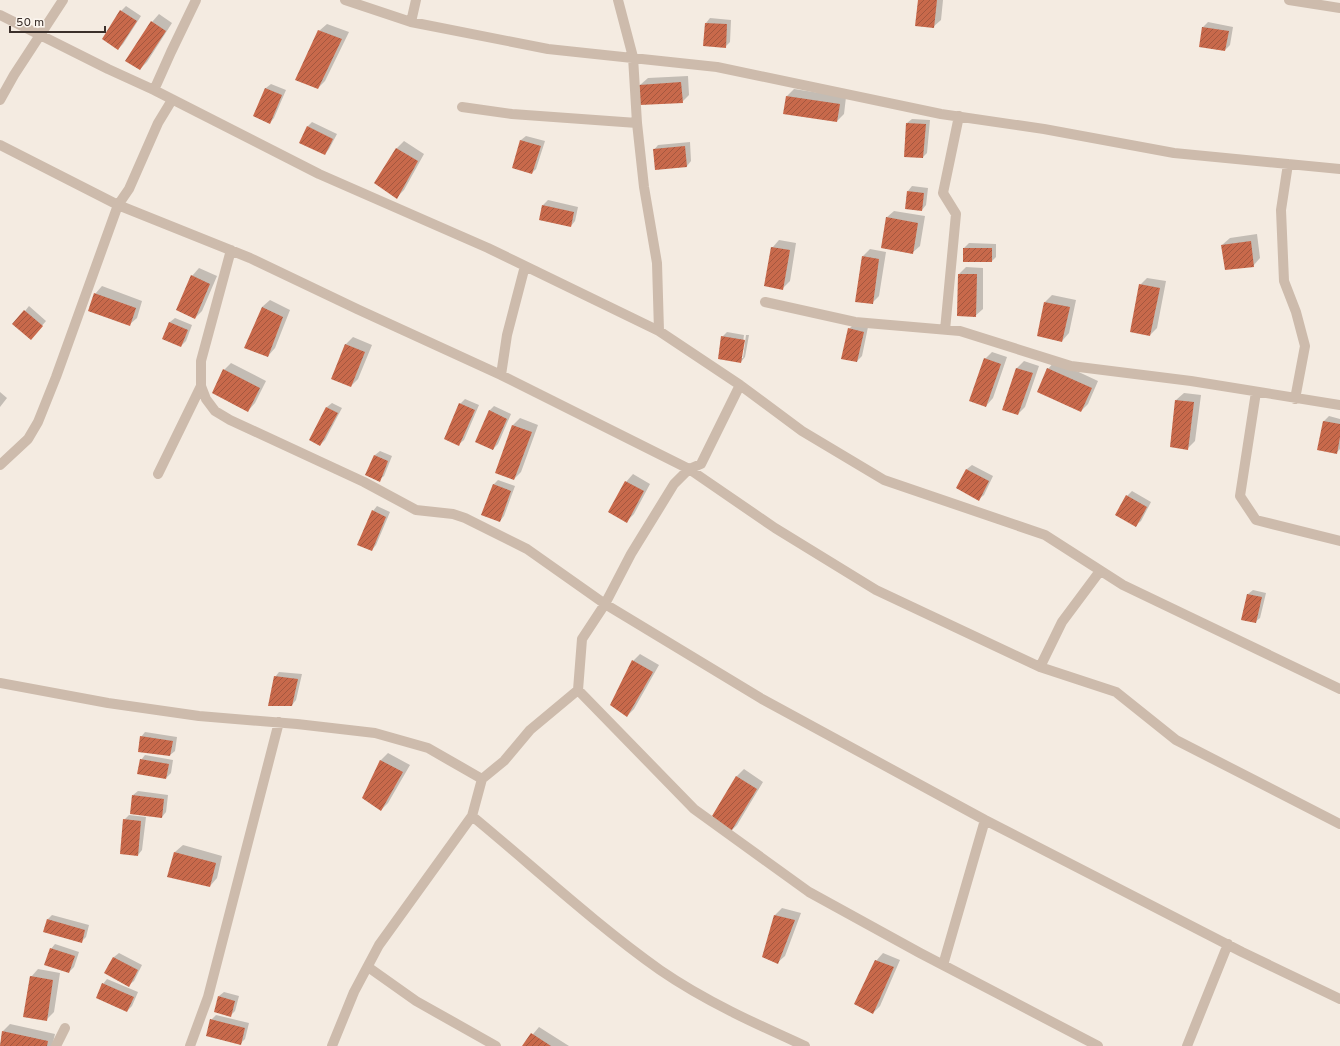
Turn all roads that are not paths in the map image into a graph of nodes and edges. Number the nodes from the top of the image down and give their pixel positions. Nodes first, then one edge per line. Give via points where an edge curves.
1 (63, 0) edge
2 (196, 0) edge
3 (344, 0) edge
4 (416, 0) edge
5 (618, 0) edge
6 (1289, 0) edge
7 (1340, 8) edge
8 (0, 15) edge
9 (411, 22) junction
10 (40, 35) junction
11 (633, 57) junction
12 (154, 90) junction
13 (0, 100) edge
14 (172, 100) junction
15 (462, 107) dead end
16 (959, 116) junction
17 (637, 123) junction
18 (0, 145) edge
19 (1288, 164) junction
20 (1340, 169) edge
21 (118, 205) junction
22 (231, 250) junction
23 (525, 266) junction
24 (765, 302) dead end
25 (945, 330) junction
26 (659, 331) junction
27 (501, 375) junction
28 (740, 385) junction
29 (201, 386) junction
30 (1256, 392) junction
31 (1295, 399) junction
32 (1340, 405) edge
33 (0, 465) edge
34 (689, 469) junction
35 (158, 474) dead end
36 (1340, 541) edge
37 (1100, 571) junction
38 (605, 604) junction
39 (1040, 667) junction
40 (0, 683) edge
41 (1340, 689) edge
42 (578, 690) junction
43 (279, 722) junction
44 (482, 780) junction
45 (472, 816) junction
46 (985, 820) junction
47 (1340, 824) edge
48 (1228, 944) junction
49 (943, 965) junction
50 (368, 967) junction
51 (1340, 999) edge
52 (65, 1028) dead end
53 (56, 1046) edge
54 (190, 1046) edge
55 (332, 1046) edge
56 (496, 1046) edge
57 (806, 1046) edge
58 (1098, 1046) edge
59 (1187, 1046) edge

1 - 10 street
2 - 12 street
3 - 9 street
4 - 9 street
5 - 11 street
6 - 7 street
8 - 10 street
9 - 11 street via 548,49
10 - 12 street
10 - 13 street
11 - 16 street via 717,66
11 - 17 street
12 - 14 street
14 - 21 street via 158,123 129,189
14 - 23 street via 319,174
15 - 17 street via 512,114
16 - 19 street via 1174,153
16 - 25 street via 943,192 956,214
17 - 26 street via 657,263
18 - 21 street
19 - 20 street
19 - 31 street via 1281,210 1284,281 1305,346
21 - 22 street
21 - 33 street via 38,422 28,439
22 - 27 street
22 - 29 street via 201,361
23 - 26 street
23 - 27 street via 507,335
24 - 25 street via 855,322
25 - 30 street via 960,332 1071,366
26 - 28 street
27 - 34 street
28 - 34 street via 701,464
28 - 37 street via 802,432 884,480 1045,535
29 - 35 street
29 - 38 street via 215,411 230,420 364,482 416,510 453,514 465,518 527,549
30 - 31 street
30 - 36 street via 1240,496 1256,520
31 - 32 street
34 - 38 street via 674,484 631,554
34 - 39 street via 775,528 876,590
37 - 39 street via 1062,622
37 - 41 street via 1123,585
38 - 42 street via 582,639
38 - 46 street via 762,699
39 - 47 street via 1116,692 1176,740
40 - 43 street via 199,716
42 - 44 street via 530,730 504,761
42 - 49 street via 694,809 809,892
43 - 44 street via 375,733 428,748
43 - 54 street via 208,997
44 - 45 street
45 - 50 street via 383,940
45 - 57 street via 578,906 661,970 706,998
46 - 48 street
46 - 49 street
48 - 51 street
48 - 59 street
49 - 58 street
50 - 55 street via 354,992
50 - 56 street via 416,1001
52 - 53 street

